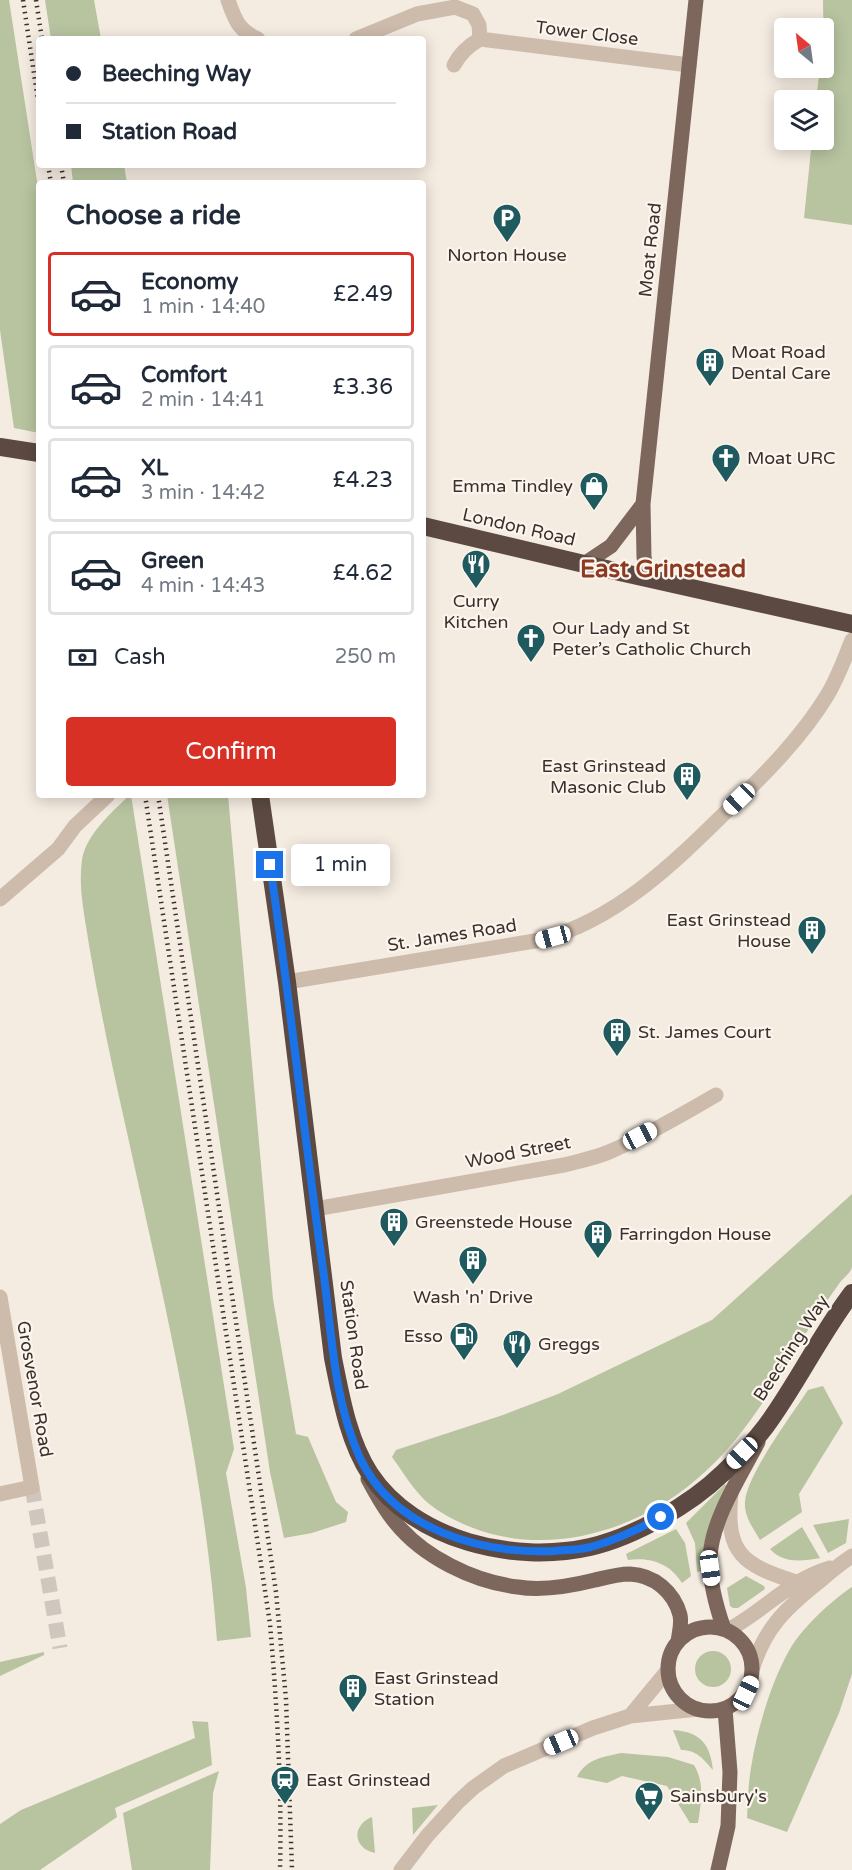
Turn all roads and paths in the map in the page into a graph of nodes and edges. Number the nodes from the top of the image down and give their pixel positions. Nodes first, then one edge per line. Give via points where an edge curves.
1 (228, 0) edge
2 (696, 0) edge
3 (252, 36) edge
4 (363, 36) edge
5 (480, 39) junction
6 (454, 65) dead end
7 (689, 65) junction
8 (0, 447) edge
9 (36, 453) edge
10 (643, 504) junction
11 (426, 527) edge
12 (584, 564) junction
13 (648, 578) junction
14 (852, 624) edge
15 (852, 640) edge
16 (105, 798) edge
17 (260, 798) edge
18 (0, 899) edge
19 (287, 982) junction
20 (716, 1095) dead end
21 (315, 1209) junction
22 (852, 1293) edge
23 (0, 1297) edge
24 (766, 1426) junction
25 (360, 1458) junction
26 (0, 1494) edge
27 (731, 1494) junction
28 (852, 1556) edge
29 (834, 1567) junction
30 (796, 1582) junction
31 (726, 1629) junction
32 (678, 1642) junction
33 (753, 1667) junction
34 (668, 1670) junction
35 (698, 1709) junction
36 (725, 1709) junction
37 (630, 1716) junction
38 (401, 1870) edge
39 (718, 1870) edge

1 - 3 street via 235,19
2 - 7 main road, Moat Road
4 - 5 street via 417,14 455,7 473,14
5 - 6 street via 468,46
5 - 7 street, Tower Close
7 - 10 main road, Moat Road
8 - 9 highway
10 - 12 main road via 611,546
10 - 13 main road, Moat Road
11 - 12 highway, London Road
12 - 13 highway, London Road
13 - 14 highway, London Road
15 - 19 street, St. James Road via 829,693 782,755 654,880 595,918 553,937 515,945
16 - 18 street via 58,849
17 - 19 highway, Station Road
19 - 21 highway, Station Road
20 - 21 street, Wood Street via 628,1143 586,1159
21 - 25 highway, Station Road via 333,1359
22 - 24 highway, Beeching Way
23 - 26 street, Grosvenor Road via 32,1486
24 - 25 highway, Beeching Way via 722,1475 678,1506 640,1529 568,1550 505,1550 440,1532 399,1506
24 - 27 main road, Beeching Way
25 - 32 main road, Station Road via 395,1522 450,1565 471,1575 518,1587 543,1588 618,1575 644,1576 662,1586 673,1600 680,1614
27 - 30 street via 730,1529 740,1552 752,1564
27 - 31 main road, Beeching Way via 718,1522 710,1555 717,1610
28 - 29 street
29 - 30 street
29 - 33 street via 771,1627
30 - 31 street via 743,1623
31 - 32 main road via 699,1628
31 - 33 main road via 746,1645
32 - 34 main road
33 - 36 main road via 746,1693
34 - 35 main road via 680,1699
34 - 37 street
35 - 36 main road
35 - 37 street
36 - 39 main road via 730,1772 728,1826
37 - 38 street via 526,1756 488,1776 458,1802

